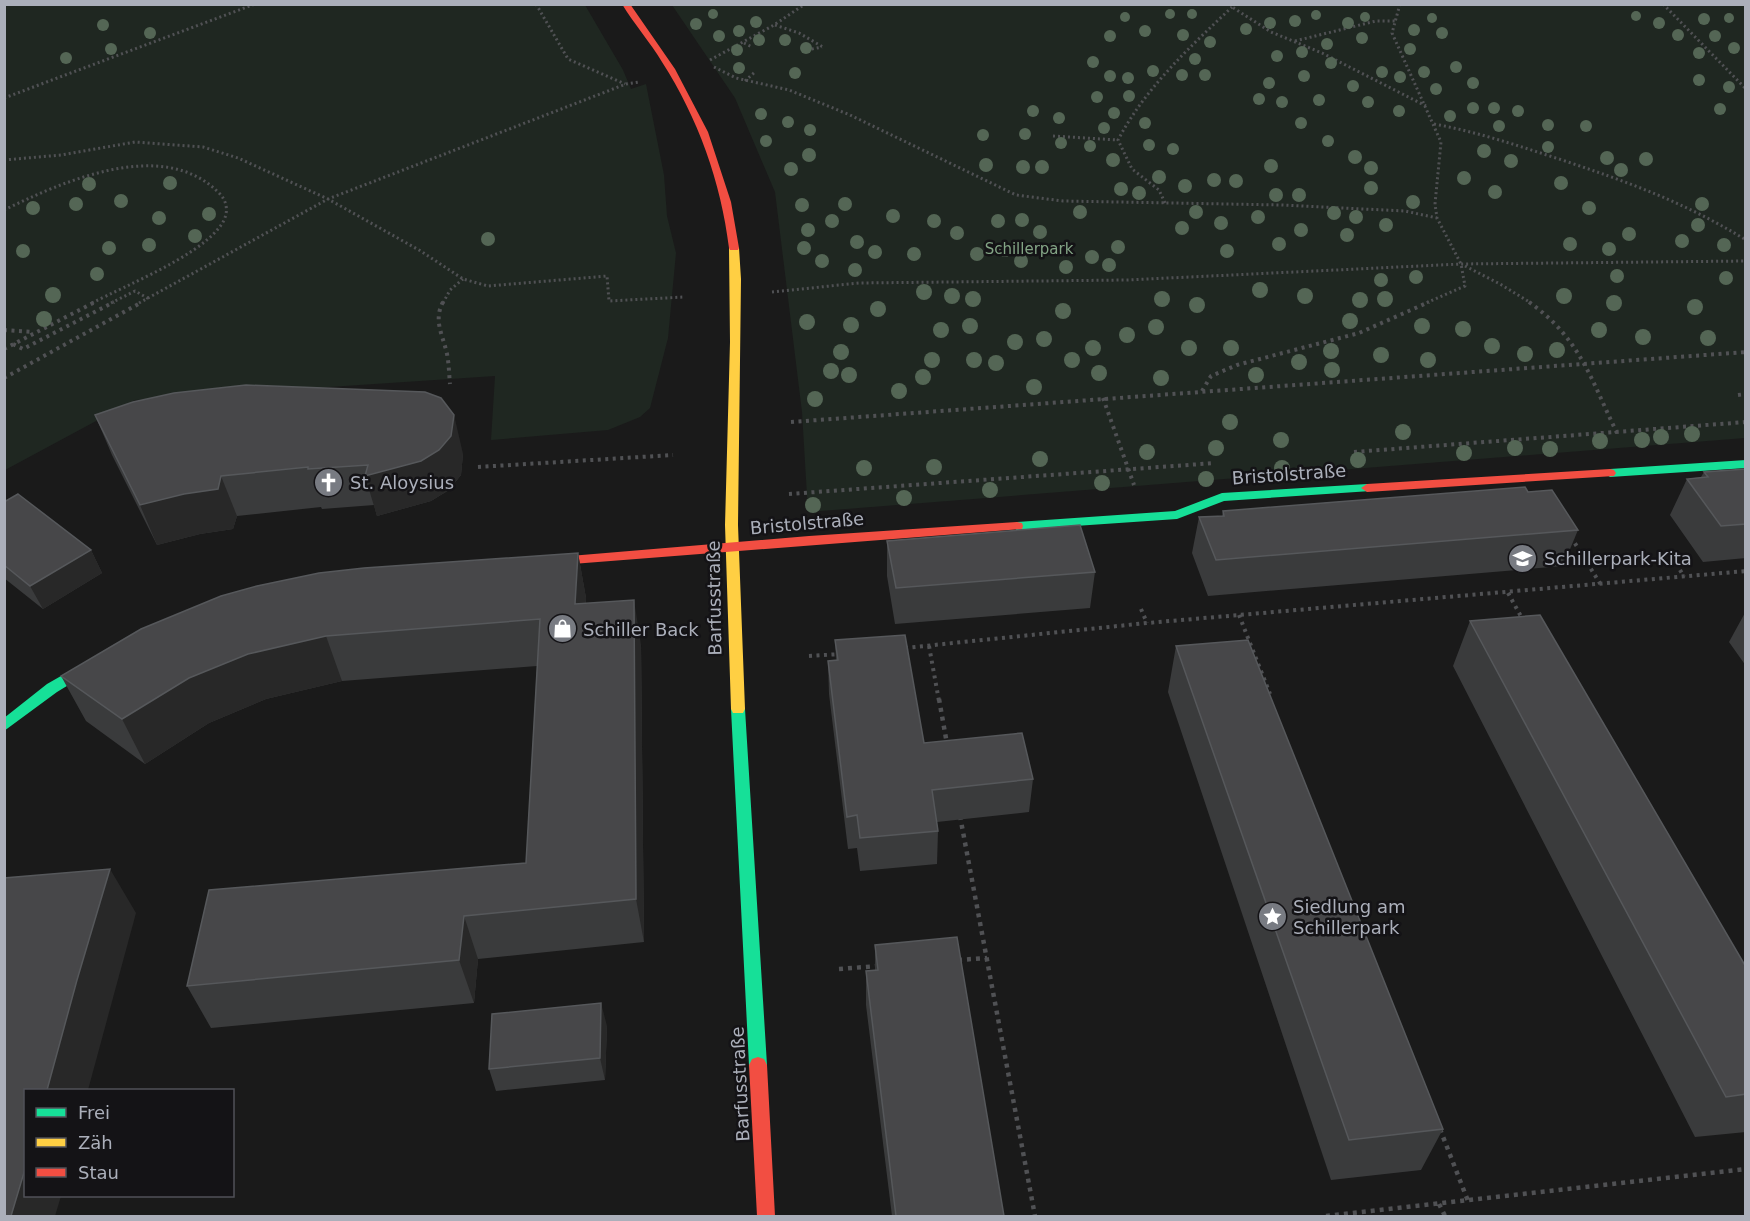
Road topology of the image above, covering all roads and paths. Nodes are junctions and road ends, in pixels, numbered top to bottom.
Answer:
1 (255, 4) edge
2 (536, 4) edge
3 (626, 4) edge
4 (805, 4) edge
5 (1400, 4) edge
6 (1663, 4) edge
7 (1233, 6) edge
8 (1395, 21) junction
9 (774, 25) junction
10 (744, 42) junction
11 (1294, 42) junction
12 (752, 46) dead end
13 (802, 51) dead end
14 (710, 60) dead end
15 (714, 67) dead end
16 (756, 71) dead end
17 (746, 81) junction
18 (640, 82) dead end
19 (626, 84) junction
20 (1746, 89) edge
21 (4, 98) edge
22 (1426, 106) junction
23 (1434, 123) junction
24 (1053, 136) dead end
25 (1118, 140) junction
26 (4, 160) edge
27 (328, 199) junction
28 (1165, 203) junction
29 (4, 210) edge
30 (1437, 218) junction
31 (1746, 240) edge
32 (1746, 261) edge
33 (1461, 264) junction
34 (463, 279) junction
35 (737, 295) junction
36 (684, 297) dead end
37 (150, 299) junction
38 (4, 330) edge
39 (35, 333) junction
40 (13, 344) junction
41 (4, 349) edge
42 (1746, 352) edge
43 (1585, 363) junction
44 (4, 378) edge
45 (450, 384) dead end
46 (1202, 391) junction
47 (1746, 394) edge
48 (1738, 395) dead end
49 (1103, 398) junction
50 (791, 422) dead end
51 (673, 455) dead end
52 (1746, 464) edge
53 (478, 466) dead end
54 (1643, 471) junction
55 (1134, 486) dead end
56 (1566, 528) edge
57 (730, 547) junction
58 (524, 564) edge
59 (1680, 570) dead end
60 (1746, 571) edge
61 (1684, 577) junction
62 (1601, 585) junction
63 (1508, 593) junction
64 (1141, 609) dead end
65 (1239, 615) junction
66 (1146, 623) junction
67 (1526, 624) edge
68 (929, 646) junction
69 (896, 649) edge
70 (113, 651) edge
71 (852, 652) edge
72 (808, 656) dead end
73 (1274, 703) edge
74 (4, 726) edge
75 (948, 750) edge
76 (959, 808) edge
77 (987, 958) junction
78 (953, 960) edge
79 (884, 966) edge
80 (839, 969) dead end
81 (1438, 1123) edge
82 (1746, 1169) edge
83 (1468, 1201) junction
84 (1439, 1203) junction
85 (766, 1216) edge
86 (1035, 1216) edge
87 (1326, 1216) edge
88 (1445, 1216) edge

1 - 21 path
2 - 19 path
3 - 35 main road, Barfusstraße
4 - 9 path
5 - 8 path
6 - 20 path
7 - 11 path
7 - 25 path
8 - 11 path
8 - 22 path
9 - 10 path
9 - 13 path
10 - 12 path
10 - 14 path
11 - 22 path
15 - 17 path
16 - 17 path
17 - 28 path
18 - 19 path
19 - 27 path
22 - 23 path
23 - 30 path
23 - 31 path
24 - 25 path
25 - 28 path
26 - 27 path
27 - 34 path
27 - 37 path
28 - 30 path
29 - 39 path
30 - 33 path
32 - 33 path
33 - 35 path
33 - 43 path
33 - 46 path
34 - 36 path
34 - 45 path
35 - 57 main road, Barfusstraße
37 - 40 path
37 - 44 path
38 - 39 path
39 - 40 path
40 - 41 path
42 - 43 path
43 - 46 path
43 - 54 path
46 - 49 path
47 - 48 path
49 - 50 path
49 - 55 path
51 - 53 path
52 - 54 main road, Bristolstraße
54 - 57 main road, Bristolstraße
56 - 62 path
57 - 58 main road, Bristolstraße
57 - 85 main road, Barfusstraße
59 - 61 path
60 - 61 path
61 - 62 path
62 - 63 path
63 - 65 path
63 - 67 path
64 - 66 path
65 - 66 path
65 - 73 path
66 - 68 path
68 - 69 path
68 - 75 path
70 - 74 main road
71 - 72 path
76 - 77 path
77 - 78 path
77 - 86 path
79 - 80 path
81 - 83 path
82 - 83 path
83 - 84 path
84 - 87 path
84 - 88 path

